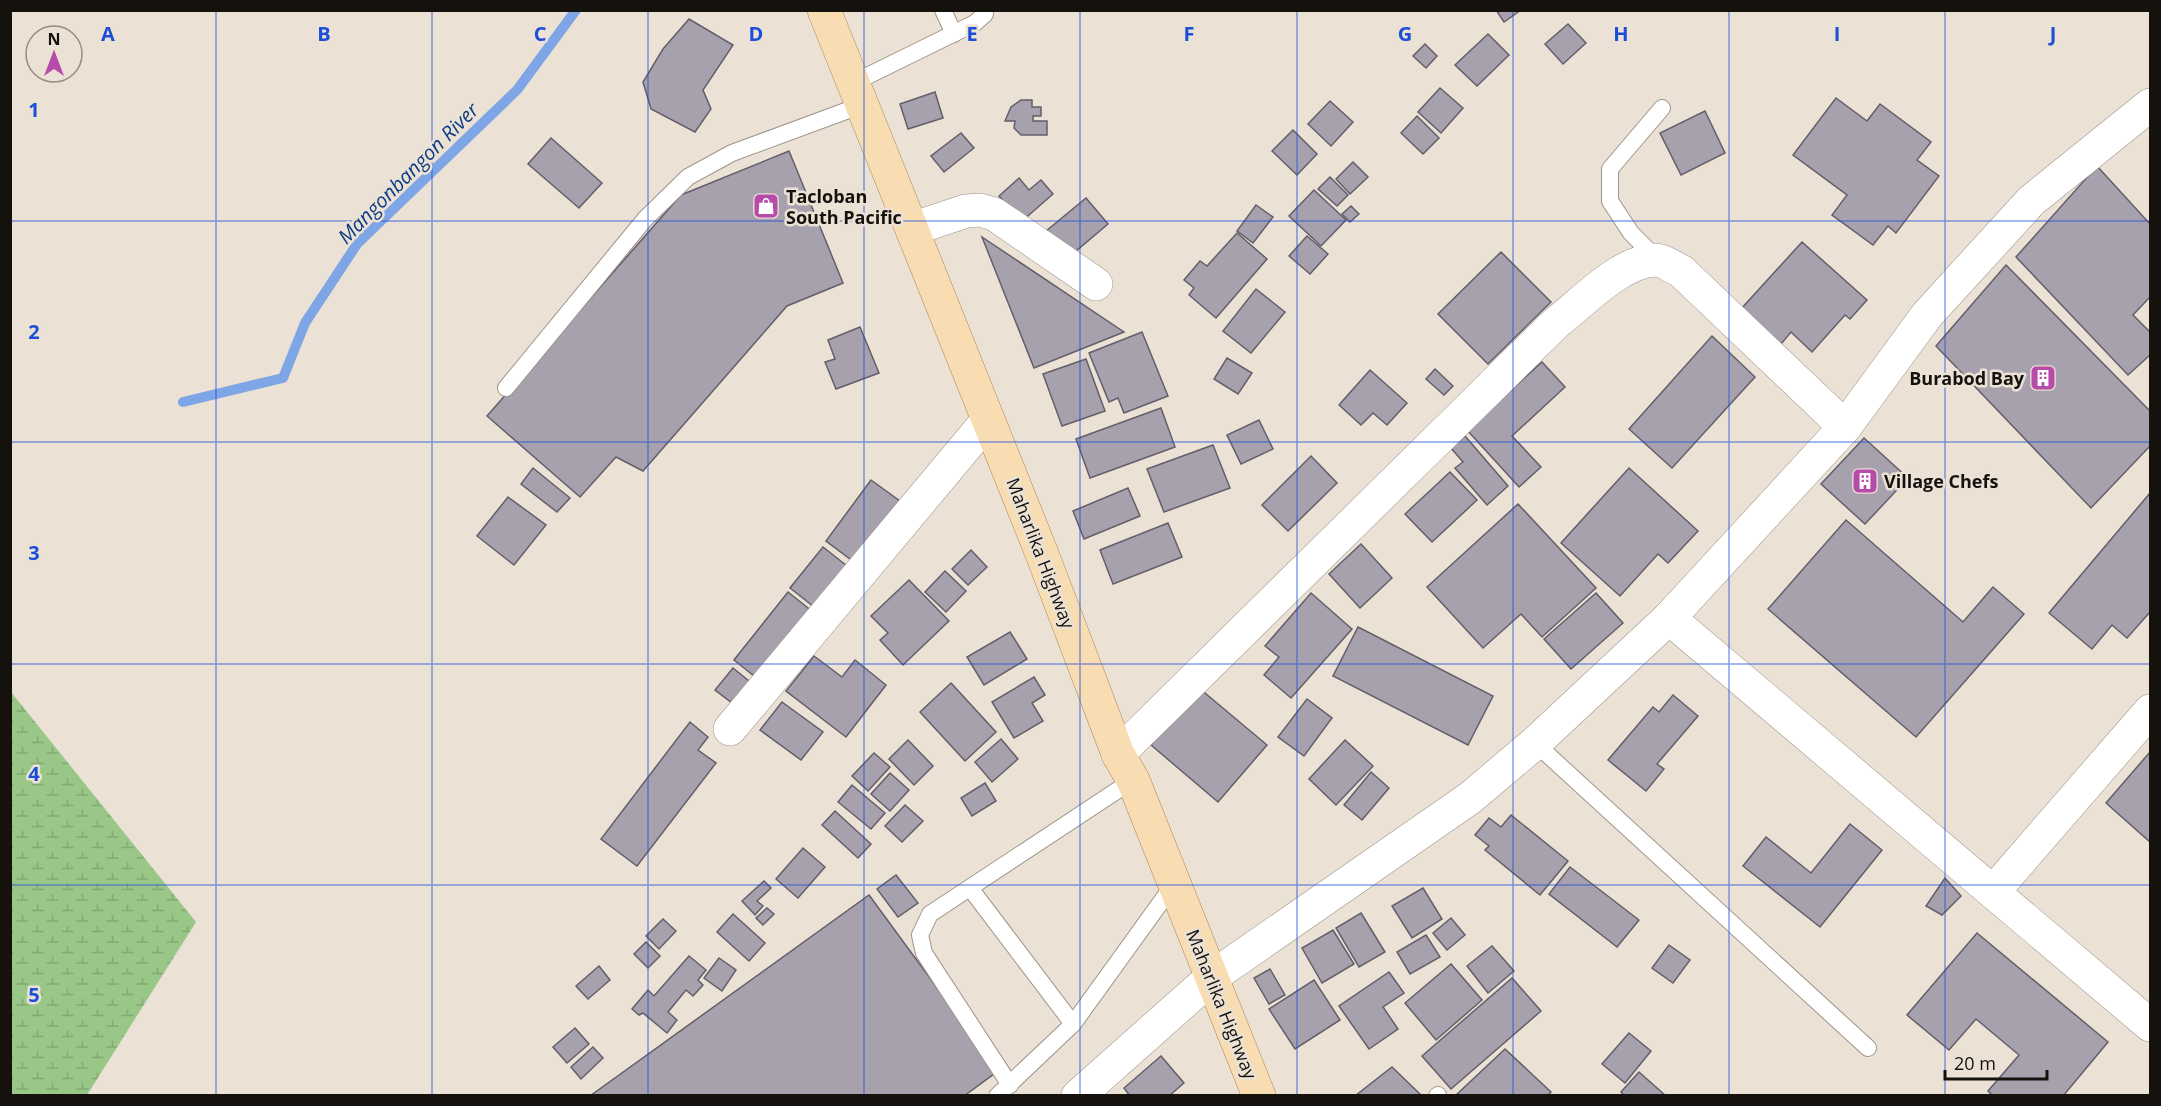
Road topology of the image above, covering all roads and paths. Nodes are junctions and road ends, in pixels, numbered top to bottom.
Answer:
1 (824, 10) edge
2 (943, 10) edge
3 (985, 10) edge
4 (954, 34) junction
5 (857, 94) junction
6 (2151, 105) edge
7 (1662, 108) dead end
8 (912, 229) junction
9 (1658, 260) junction
10 (1096, 284) dead end
11 (506, 388) dead end
12 (988, 420) junction
13 (1845, 427) junction
14 (1669, 618) junction
15 (2151, 711) edge
16 (730, 729) dead end
17 (1535, 743) junction
18 (1126, 767) junction
19 (1174, 884) junction
20 (970, 888) junction
21 (1993, 892) junction
22 (1212, 977) junction
23 (1072, 1024) junction
24 (2151, 1025) edge
25 (1868, 1048) dead end
26 (1004, 1090) edge
27 (1078, 1095) edge
28 (1259, 1095) edge

1 - 5 main road, Maharlika Highway
2 - 4 lane
3 - 4 lane
4 - 5 lane
5 - 8 main road, Maharlika Highway
5 - 11 lane
6 - 13 street
7 - 9 lane
8 - 10 street
8 - 12 main road, Maharlika Highway
9 - 13 street
9 - 18 street
12 - 16 street
12 - 18 main road, Maharlika Highway
13 - 14 street
14 - 17 street
14 - 21 street
15 - 21 street
17 - 22 street
17 - 25 lane
18 - 19 main road, Maharlika Highway
18 - 20 lane
19 - 22 main road, Maharlika Highway
19 - 23 lane
20 - 23 lane
20 - 26 lane
21 - 24 street
22 - 27 street
22 - 28 main road, Maharlika Highway
23 - 26 lane

